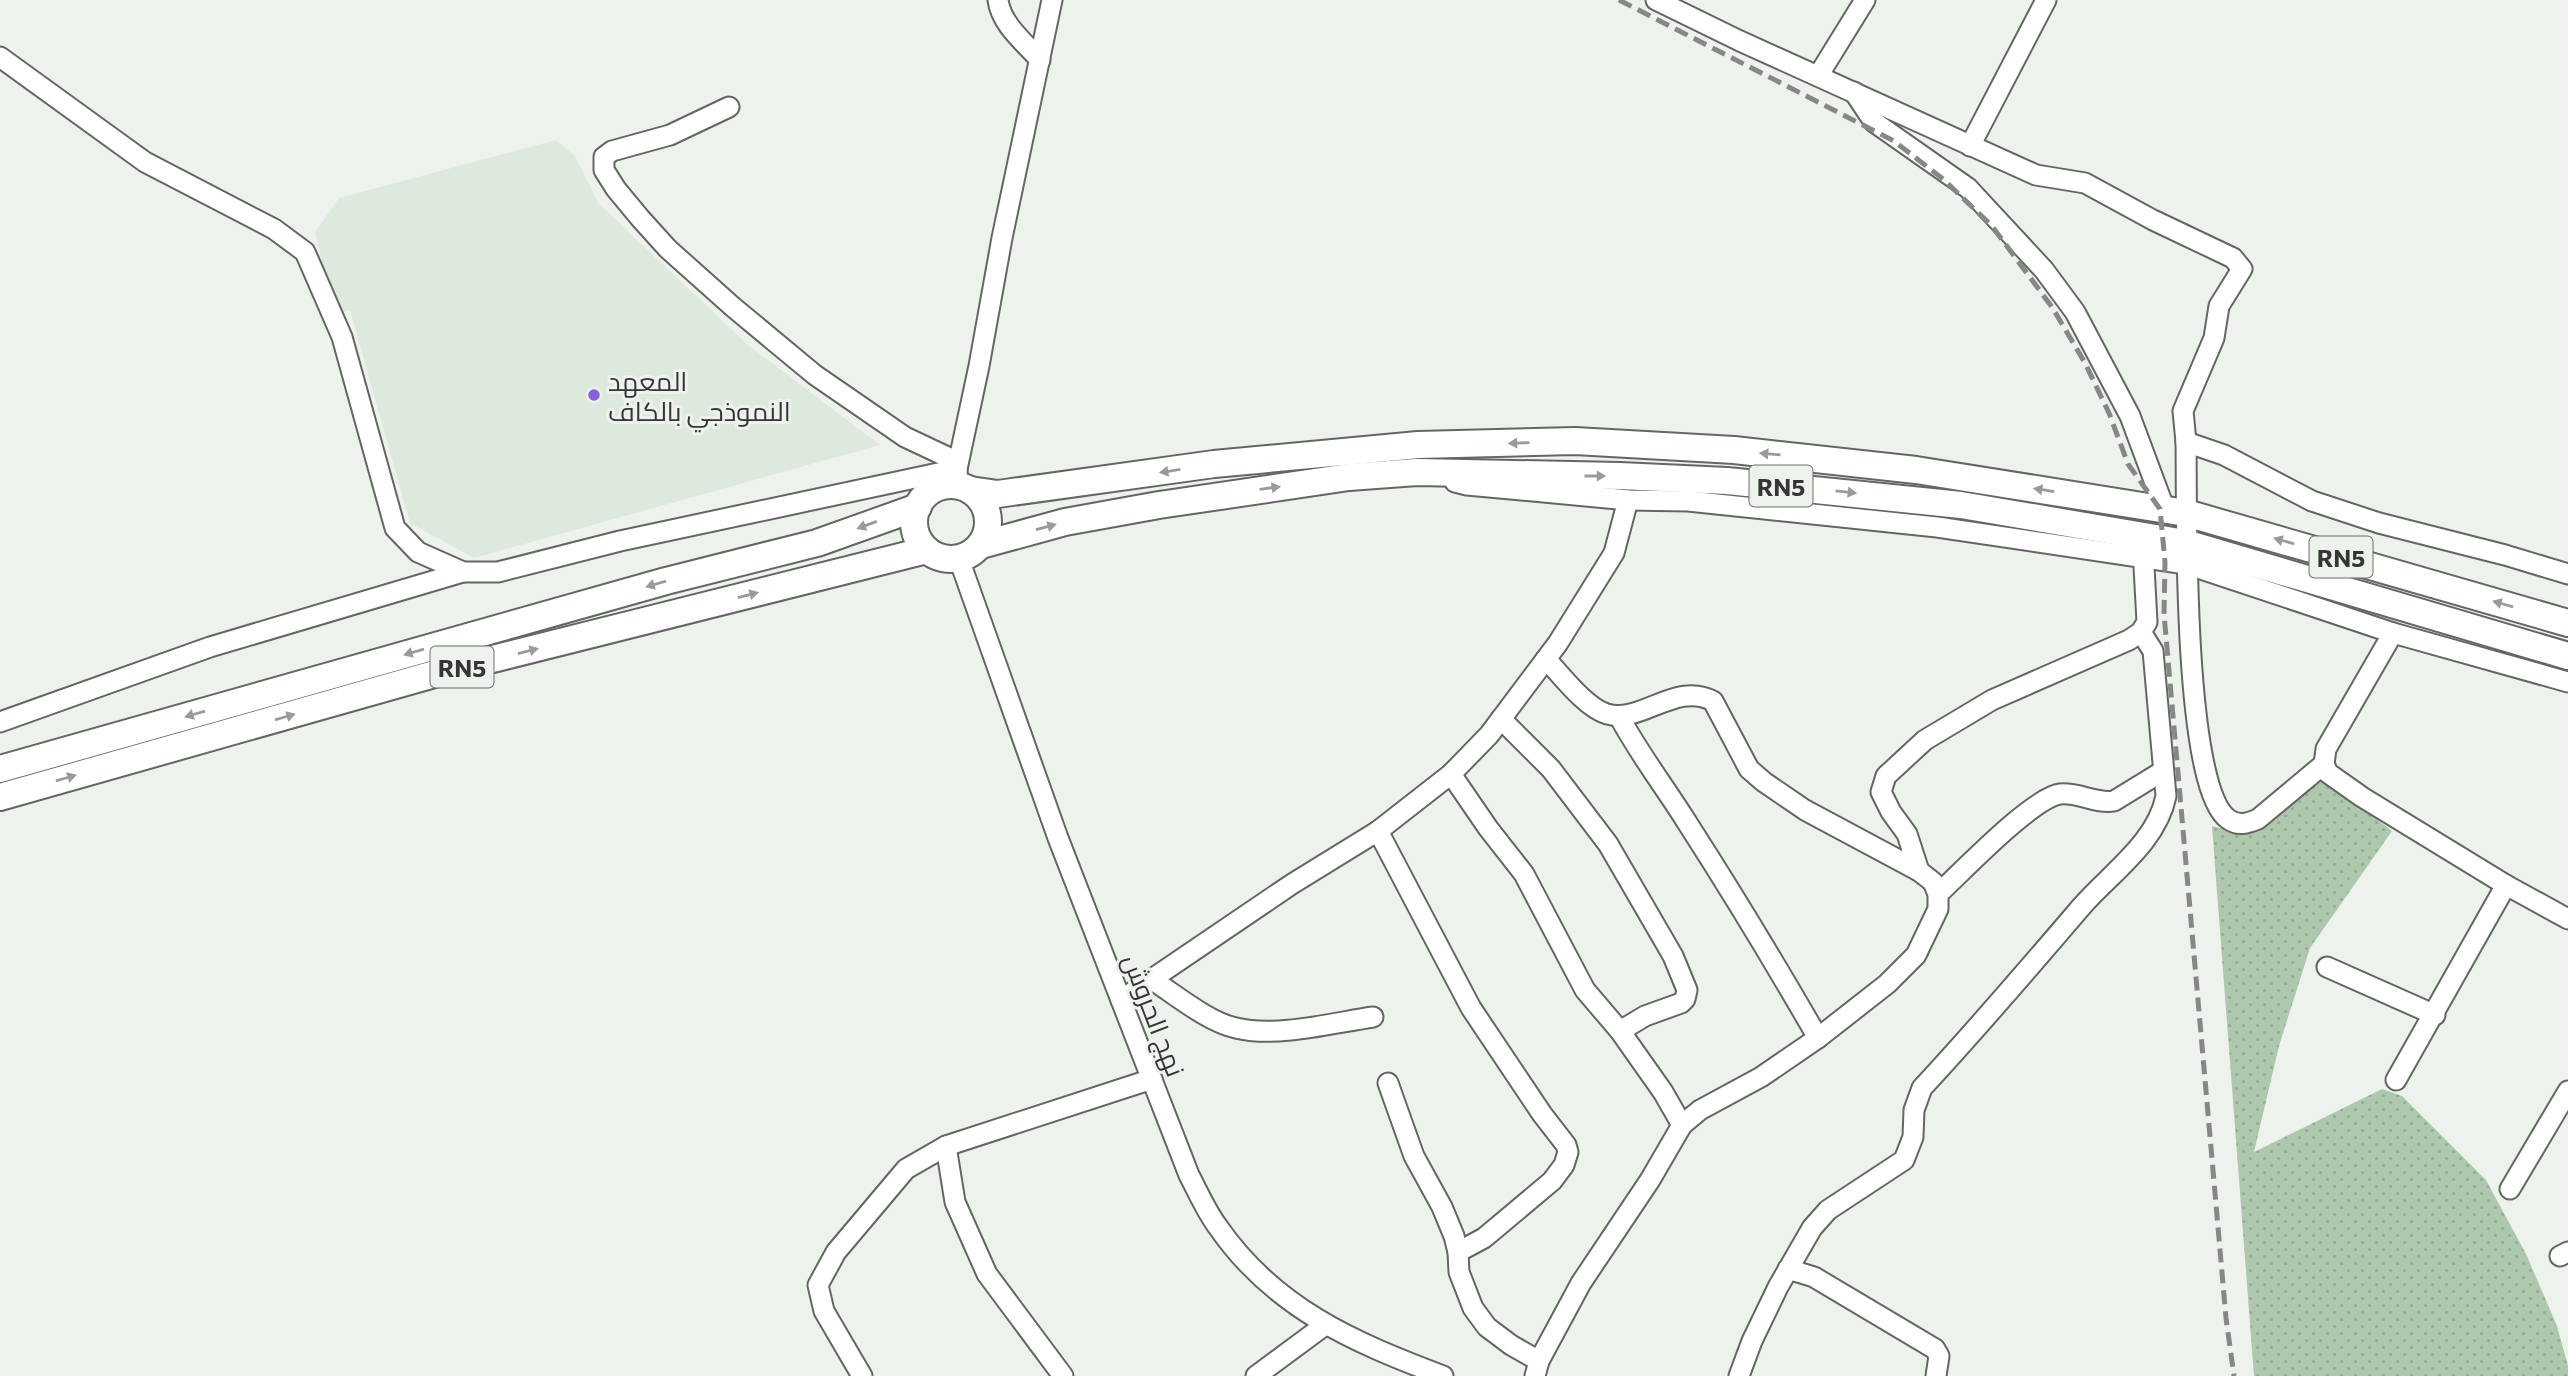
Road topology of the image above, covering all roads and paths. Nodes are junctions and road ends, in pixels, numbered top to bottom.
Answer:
1 (998, 0) edge
2 (1052, 0) edge
3 (1656, 0) edge
4 (1865, 0) edge
5 (2046, 0) edge
6 (0, 57) edge
7 (1040, 60) junction
8 (1818, 76) junction
9 (1854, 92) junction
10 (729, 107) dead end
11 (1970, 146) junction
12 (2186, 442) junction
13 (1418, 472) junction
14 (961, 477) junction
15 (1628, 500) junction
16 (918, 507) junction
17 (2165, 509) junction
18 (2143, 547) junction
19 (926, 550) junction
20 (970, 552) junction
21 (2186, 553) junction
22 (463, 572) junction
23 (2568, 574) edge
24 (2568, 624) edge
25 (2141, 632) junction
26 (2392, 633) junction
27 (2568, 656) edge
28 (1546, 659) junction
29 (2568, 681) edge
30 (1619, 716) junction
31 (1501, 719) junction
32 (0, 722) edge
33 (2324, 764) junction
34 (0, 769) edge
35 (2163, 771) junction
36 (1451, 774) junction
37 (0, 797) edge
38 (1378, 831) junction
39 (1919, 871) junction
40 (2506, 886) junction
41 (1938, 894) junction
42 (2568, 919) edge
43 (2327, 967) dead end
44 (1151, 979) junction
45 (1121, 1000) junction
46 (2435, 1015) junction
47 (1373, 1017) dead end
48 (1620, 1031) junction
49 (1818, 1038) junction
50 (1152, 1079) junction
51 (2396, 1080) dead end
52 (1388, 1083) dead end
53 (2567, 1094) edge
54 (1682, 1125) junction
55 (946, 1146) junction
56 (2510, 1189) dead end
57 (1458, 1252) junction
58 (1788, 1269) junction
59 (1325, 1325) junction
60 (1537, 1369) edge
61 (862, 1376) edge
62 (1063, 1376) edge
63 (1256, 1376) edge
64 (1443, 1376) edge
65 (1740, 1376) edge
66 (1936, 1376) edge

1 - 7 street
2 - 7 street
3 - 8 street
4 - 8 street
5 - 11 street
6 - 22 street
7 - 14 street
8 - 9 street
9 - 11 street
9 - 17 street
10 - 14 street
11 - 12 street
12 - 17 street
12 - 23 street
13 - 15 street
13 -> 18 main road, RN5
20 -> 13 main road, RN5
14 - 16 main road, RN5
17 -> 14 main road, RN5
14 - 20 main road
14 - 22 street
15 - 18 street
15 - 28 street
16 - 19 main road
16 -> 34 main road, RN5
17 - 18 street
17 - 21 street
24 -> 17 main road, RN5
18 - 21 main road, RN5
18 - 25 street
19 - 20 main road, RN5
37 -> 19 main road, RN5
20 - 45 street, نهج الحروش
21 - 26 street
21 - 27 main road, RN5
21 - 33 street
22 - 32 street
25 - 35 street
25 - 39 street
26 - 29 street
26 - 33 street
28 - 30 street
28 - 31 street
30 - 39 street
30 - 49 street
31 - 36 street
31 - 48 street
33 - 40 street
35 - 41 street
35 - 58 street
36 - 38 street
36 - 48 street
38 - 44 street
38 - 57 street
39 - 41 street
40 - 42 street
40 - 46 street
41 - 49 street
43 - 46 street
44 - 45 street
44 - 47 street
45 - 50 street, نهج الحروش
46 - 51 street
48 - 54 street
49 - 54 street
50 - 55 street
50 - 59 street, نهج الحروش
52 - 57 street
53 - 56 street
54 - 60 street
55 - 61 street
55 - 62 street
57 - 60 street
58 - 65 street
58 - 66 street
59 - 63 street
59 - 64 street, نهج الحروش

